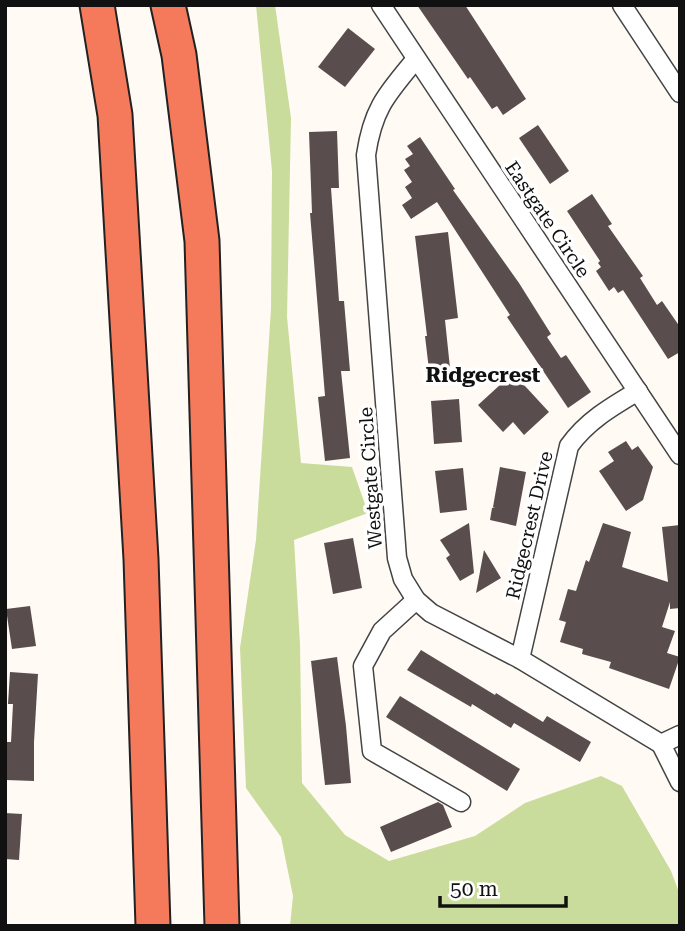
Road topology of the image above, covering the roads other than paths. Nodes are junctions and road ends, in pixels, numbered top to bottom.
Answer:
1 (97, 5) edge
2 (169, 5) edge
3 (381, 5) edge
4 (622, 5) edge
5 (416, 60) junction
6 (680, 93) edge
7 (638, 391) junction
8 (680, 455) edge
9 (416, 600) junction
10 (520, 659) junction
11 (680, 735) edge
12 (661, 744) junction
13 (680, 782) edge
14 (461, 802) dead end
15 (153, 926) edge
16 (222, 926) edge

1 - 15 highway
2 - 16 highway
3 - 5 street, Eastgate Circle
4 - 6 street
5 - 7 street, Eastgate Circle
5 - 9 street, Westgate Circle
7 - 8 street, Eastgate Circle
7 - 10 street, Ridgecrest Drive
9 - 10 street, Westgate Circle
9 - 14 street
10 - 12 street, Westgate Circle
11 - 12 street
12 - 13 street

